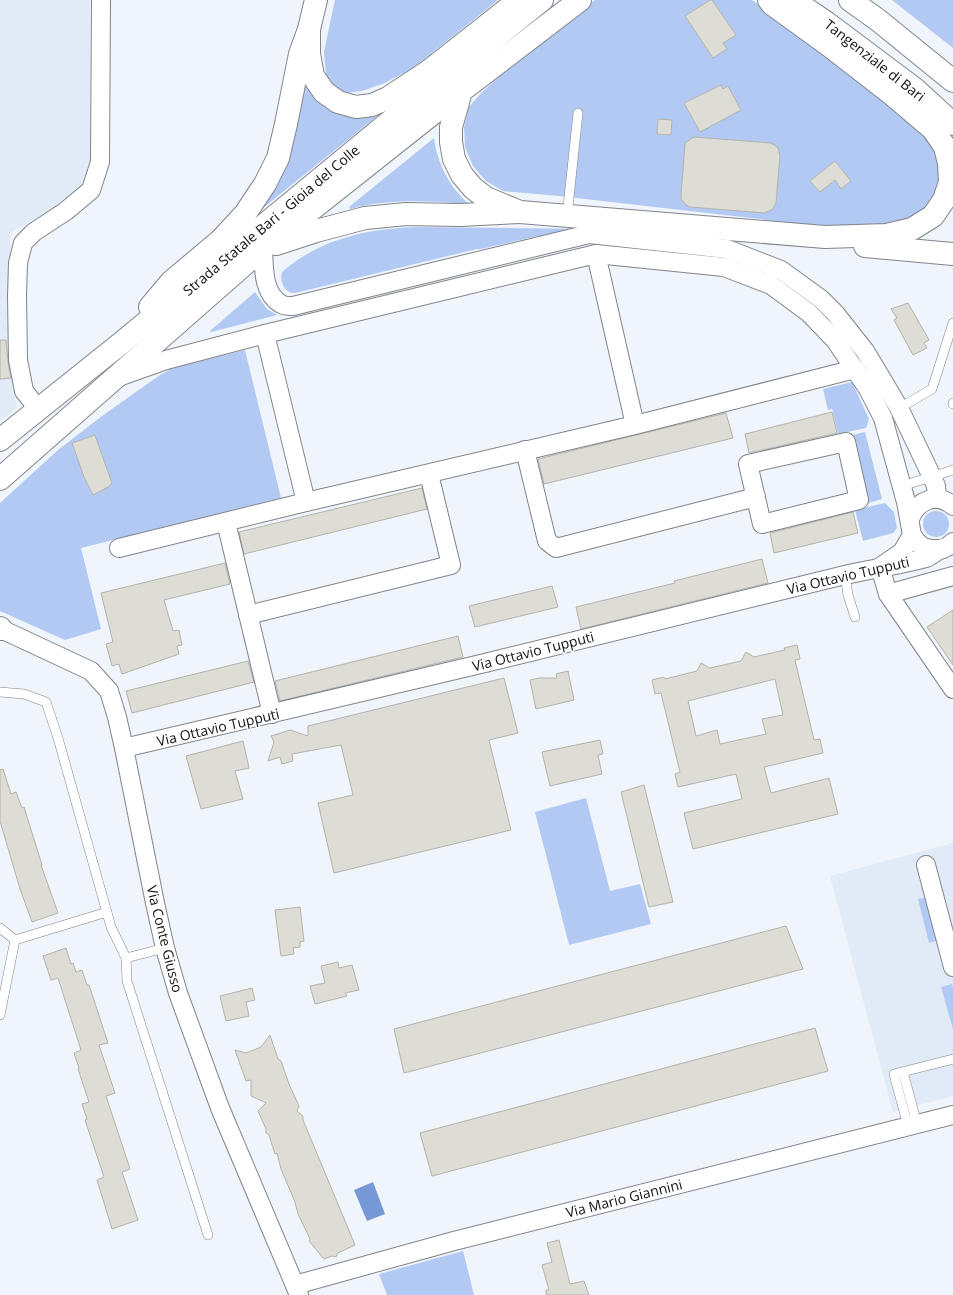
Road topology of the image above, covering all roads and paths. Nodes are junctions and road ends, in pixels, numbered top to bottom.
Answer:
1 (101, 0) edge
2 (316, 0) edge
3 (519, 0) edge
4 (542, 0) edge
5 (580, 0) edge
6 (769, 0) edge
7 (793, 0) edge
8 (850, 0) edge
9 (310, 27) junction
10 (950, 77) edge
11 (461, 91) junction
12 (578, 113) dead end
13 (953, 124) edge
14 (520, 212) junction
15 (567, 216) junction
16 (825, 238) junction
17 (263, 248) junction
18 (596, 254) junction
19 (953, 254) edge
20 (953, 323) edge
21 (265, 334) junction
22 (842, 334) junction
23 (120, 344) junction
24 (854, 369) junction
25 (113, 378) junction
26 (899, 408) junction
27 (39, 410) junction
28 (883, 418) junction
29 (635, 425) junction
30 (0, 440) edge
31 (525, 450) junction
32 (953, 470) edge
33 (429, 474) junction
34 (932, 477) junction
35 (0, 479) edge
36 (902, 486) junction
37 (756, 497) junction
38 (937, 498) junction
39 (306, 502) junction
40 (953, 506) edge
41 (226, 522) junction
42 (911, 527) junction
43 (949, 547) edge
44 (119, 548) dead end
45 (880, 567) junction
46 (845, 575) junction
47 (953, 576) edge
48 (888, 594) junction
49 (248, 615) junction
50 (855, 617) dead end
51 (0, 628) edge
52 (953, 689) edge
53 (0, 692) edge
54 (272, 714) junction
55 (124, 748) junction
56 (926, 865) dead end
57 (107, 912) junction
58 (0, 928) edge
59 (15, 940) junction
60 (165, 948) junction
61 (126, 958) junction
62 (952, 962) edge
63 (0, 1015) edge
64 (953, 1059) edge
65 (953, 1115) edge
66 (912, 1125) junction
67 (208, 1235) dead end
68 (297, 1290) edge

1 - 27 street
2 - 9 main road
3 - 9 main road
4 - 23 main road, Strada Statale Bari - Gioia del Colle
5 - 11 main road, Strada Statale Bari - Gioia del Colle
6 - 16 main road
7 - 13 main road, Tangenziale di Bari
8 - 10 main road
9 - 23 main road
11 - 14 main road
11 - 17 main road, Strada Statale Bari - Gioia del Colle
12 - 15 lane
14 - 15 main road
14 - 17 main road
15 - 16 main road
16 - 19 main road
17 - 22 street
17 - 25 main road, Strada Statale Bari - Gioia del Colle
18 - 21 street
18 - 22 street
18 - 29 street
20 - 26 lane
21 - 25 street
21 - 39 street
22 - 24 street
22 - 26 street
23 - 27 main road, Strada Statale Bari - Gioia del Colle
24 - 28 street
24 - 29 street
25 - 35 main road, Strada Statale Bari - Gioia del Colle
26 - 28 lane
26 - 34 street
27 - 30 main road, Strada Statale Bari - Gioia del Colle
28 - 36 street
29 - 31 street
31 - 33 street
31 - 37 street
32 - 34 lane
33 - 39 street
33 - 49 street
34 - 36 lane
34 - 38 street
36 - 42 street
37 - 37 street
38 - 40 street
38 - 42 street
39 - 41 street
41 - 44 street
41 - 49 street
42 - 43 street
42 - 45 street
43 - 45 street, Via Ottavio Tupputi
45 - 46 street, Via Ottavio Tupputi
45 - 48 street
46 - 50 lane
46 - 54 street, Via Ottavio Tupputi
47 - 48 street
48 - 52 street
49 - 54 street
51 - 55 street, Via Conte Giusso
53 - 57 lane
54 - 55 street, Via Ottavio Tupputi
55 - 60 street, Via Conte Giusso
56 - 62 street
57 - 59 lane
57 - 61 lane
58 - 59 lane
59 - 63 lane
60 - 61 lane
60 - 68 street, Via Conte Giusso
61 - 67 lane
64 - 66 lane
65 - 66 street, Via Mario Giannini
66 - 68 street, Via Mario Giannini

